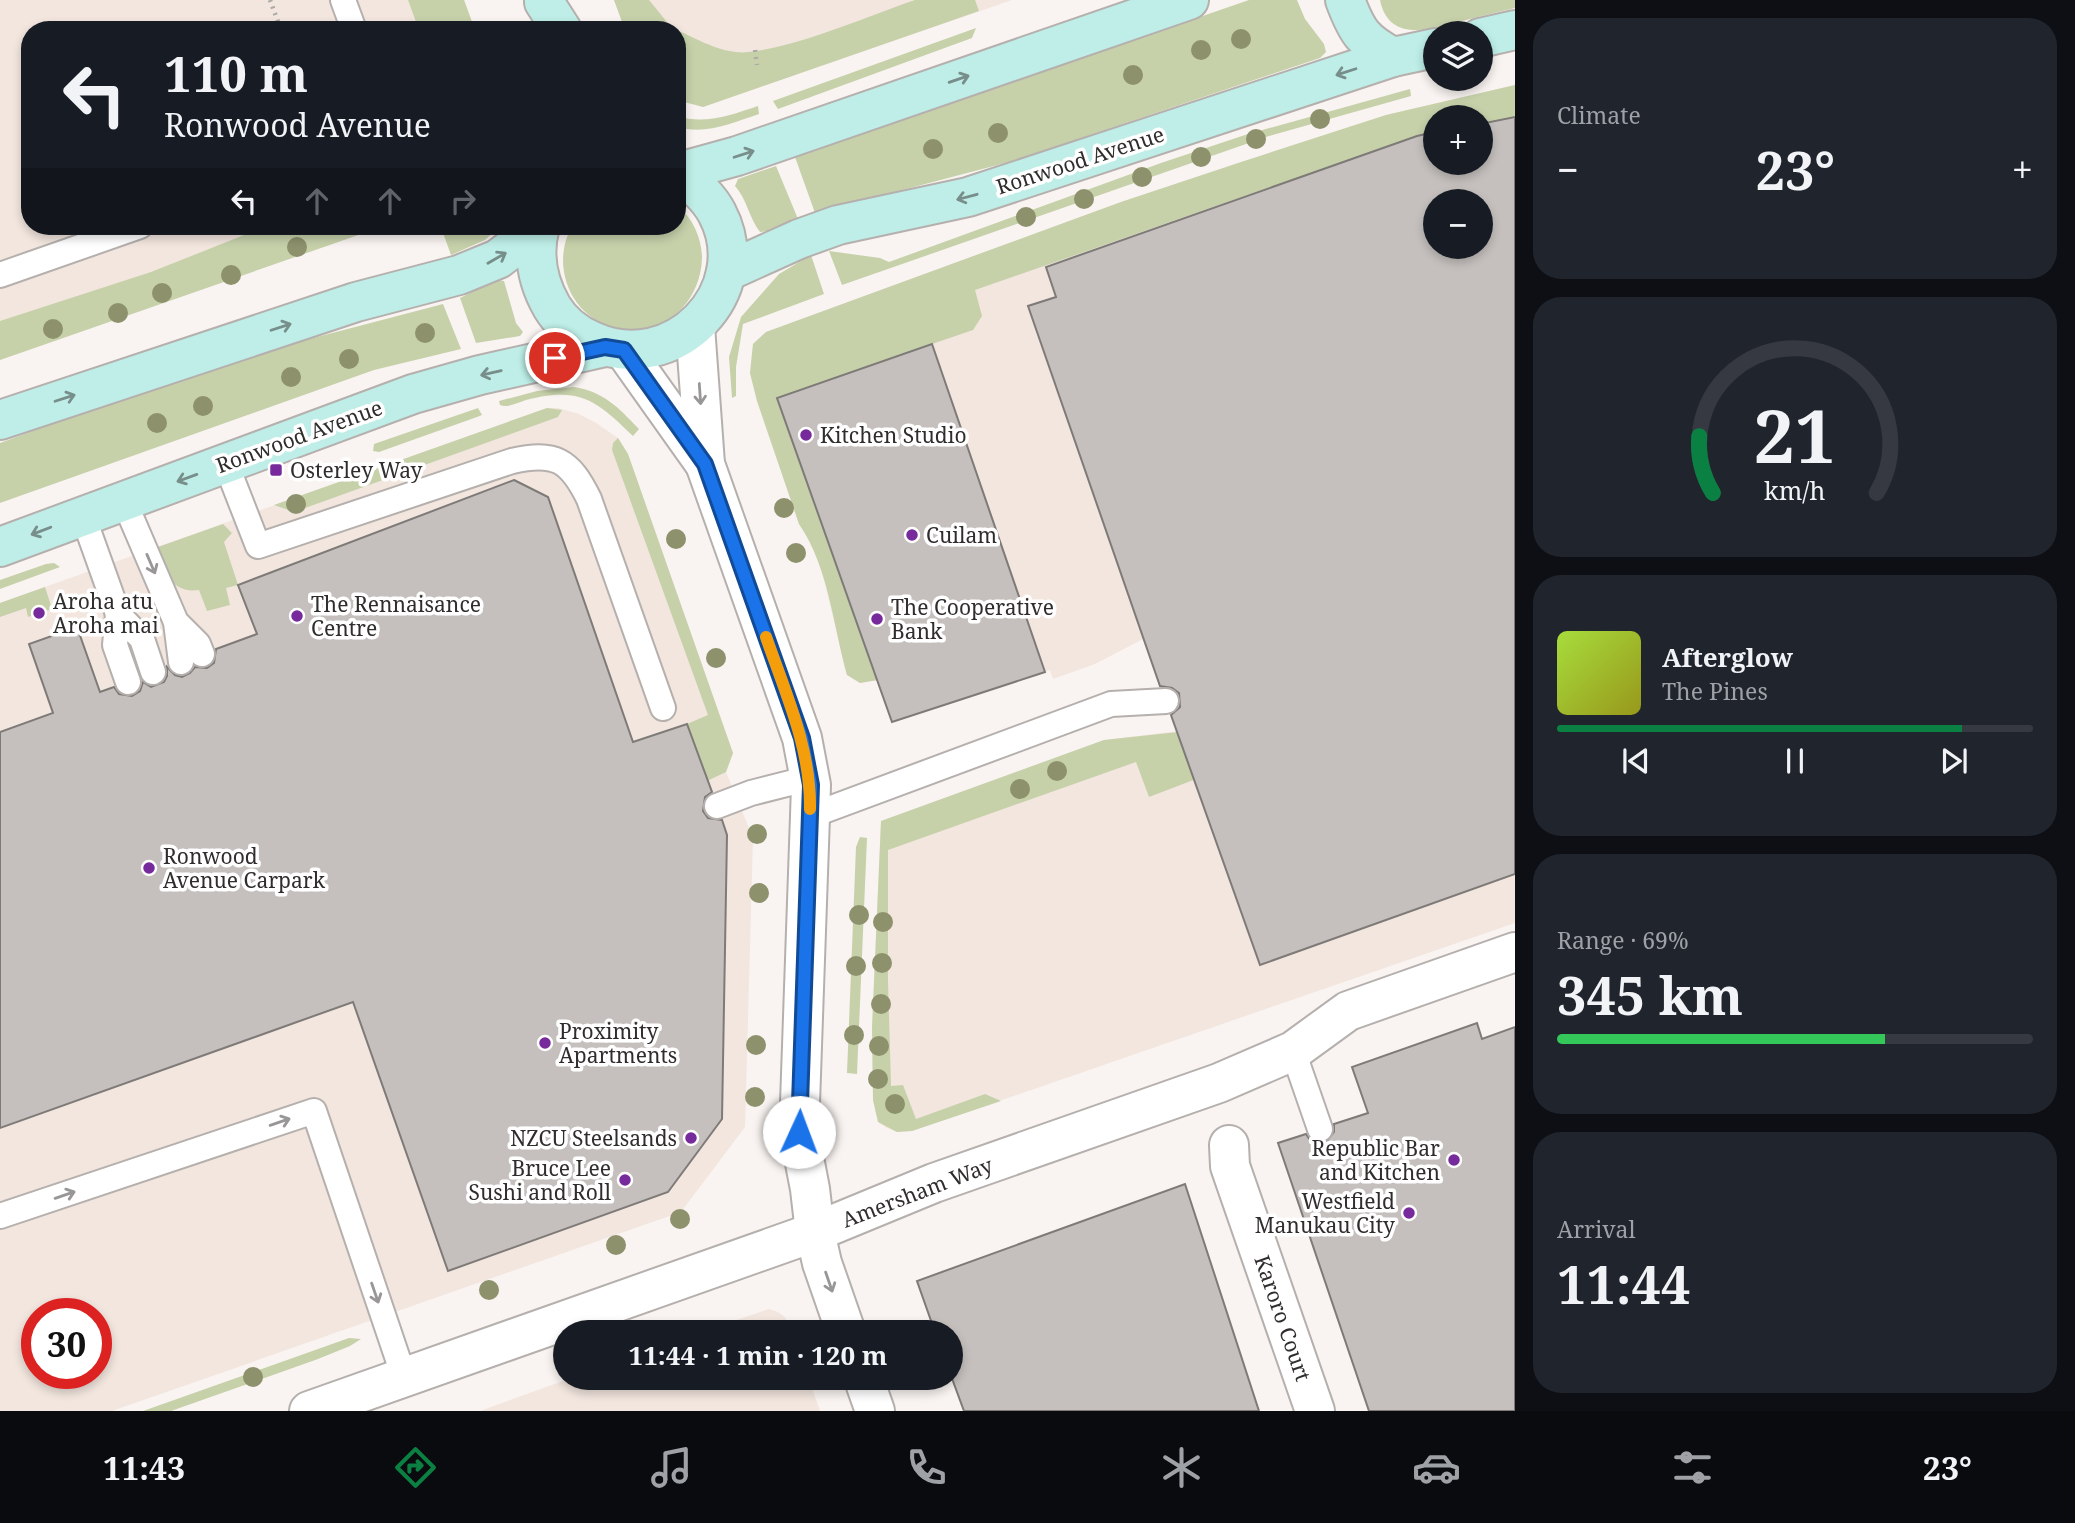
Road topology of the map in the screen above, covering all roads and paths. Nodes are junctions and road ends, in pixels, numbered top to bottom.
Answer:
1 (270, 0) edge
2 (343, 0) edge
3 (1189, 0) edge
4 (1345, 0) edge
5 (278, 21) edge
6 (351, 21) edge
7 (1515, 30) edge
8 (1493, 35) edge
9 (755, 50) dead end
10 (1423, 51) edge
11 (1393, 57) junction
12 (757, 65) dead end
13 (686, 170) edge
14 (686, 178) edge
15 (114, 235) edge
16 (530, 235) edge
17 (539, 235) edge
18 (726, 272) junction
19 (0, 275) edge
20 (695, 326) junction
21 (614, 349) junction
22 (0, 420) edge
23 (226, 464) junction
24 (705, 464) junction
25 (124, 501) junction
26 (83, 516) junction
27 (0, 547) edge
28 (118, 614) junction
29 (192, 658) dead end
30 (153, 672) dead end
31 (128, 682) dead end
32 (1166, 701) dead end
33 (663, 708) dead end
34 (810, 778) junction
35 (717, 806) dead end
36 (810, 816) junction
37 (1515, 952) edge
38 (1293, 1051) junction
39 (1320, 1129) dead end
40 (1229, 1145) dead end
41 (0, 1216) edge
42 (815, 1232) junction
43 (842, 1320) edge
44 (404, 1377) junction
45 (868, 1390) edge
46 (309, 1411) edge
47 (876, 1411) edge
48 (1315, 1411) edge

1 - 5 path
2 - 6 lane
13 -> 3 main road
4 - 11 main road
7 - 8 main road
9 - 12 path
10 - 11 main road, Ronwood Avenue
11 -> 18 main road, Ronwood Avenue
14 - 18 main road
15 - 19 lane
22 -> 16 main road
17 - 21 main road
18 - 20 main road
20 - 21 main road, Ronwood Avenue
20 -> 24 street
21 -> 23 main road, Ronwood Avenue
21 - 24 street
23 -> 25 main road, Ronwood Avenue
23 - 33 lane
24 - 34 street
25 - 26 main road, Ronwood Avenue
25 -> 29 lane
26 -> 27 main road, Ronwood Avenue
26 - 28 lane
28 - 30 lane
28 - 31 lane
32 - 36 lane
34 - 35 lane
34 - 36 street
36 - 42 street
37 - 38 street, Amersham Way
38 - 39 lane
38 - 42 street, Amersham Way
40 - 48 street, Karoro Court
41 -> 44 lane
42 -> 43 street
42 - 44 street, Amersham Way
44 - 46 street, Amersham Way
45 - 47 street

